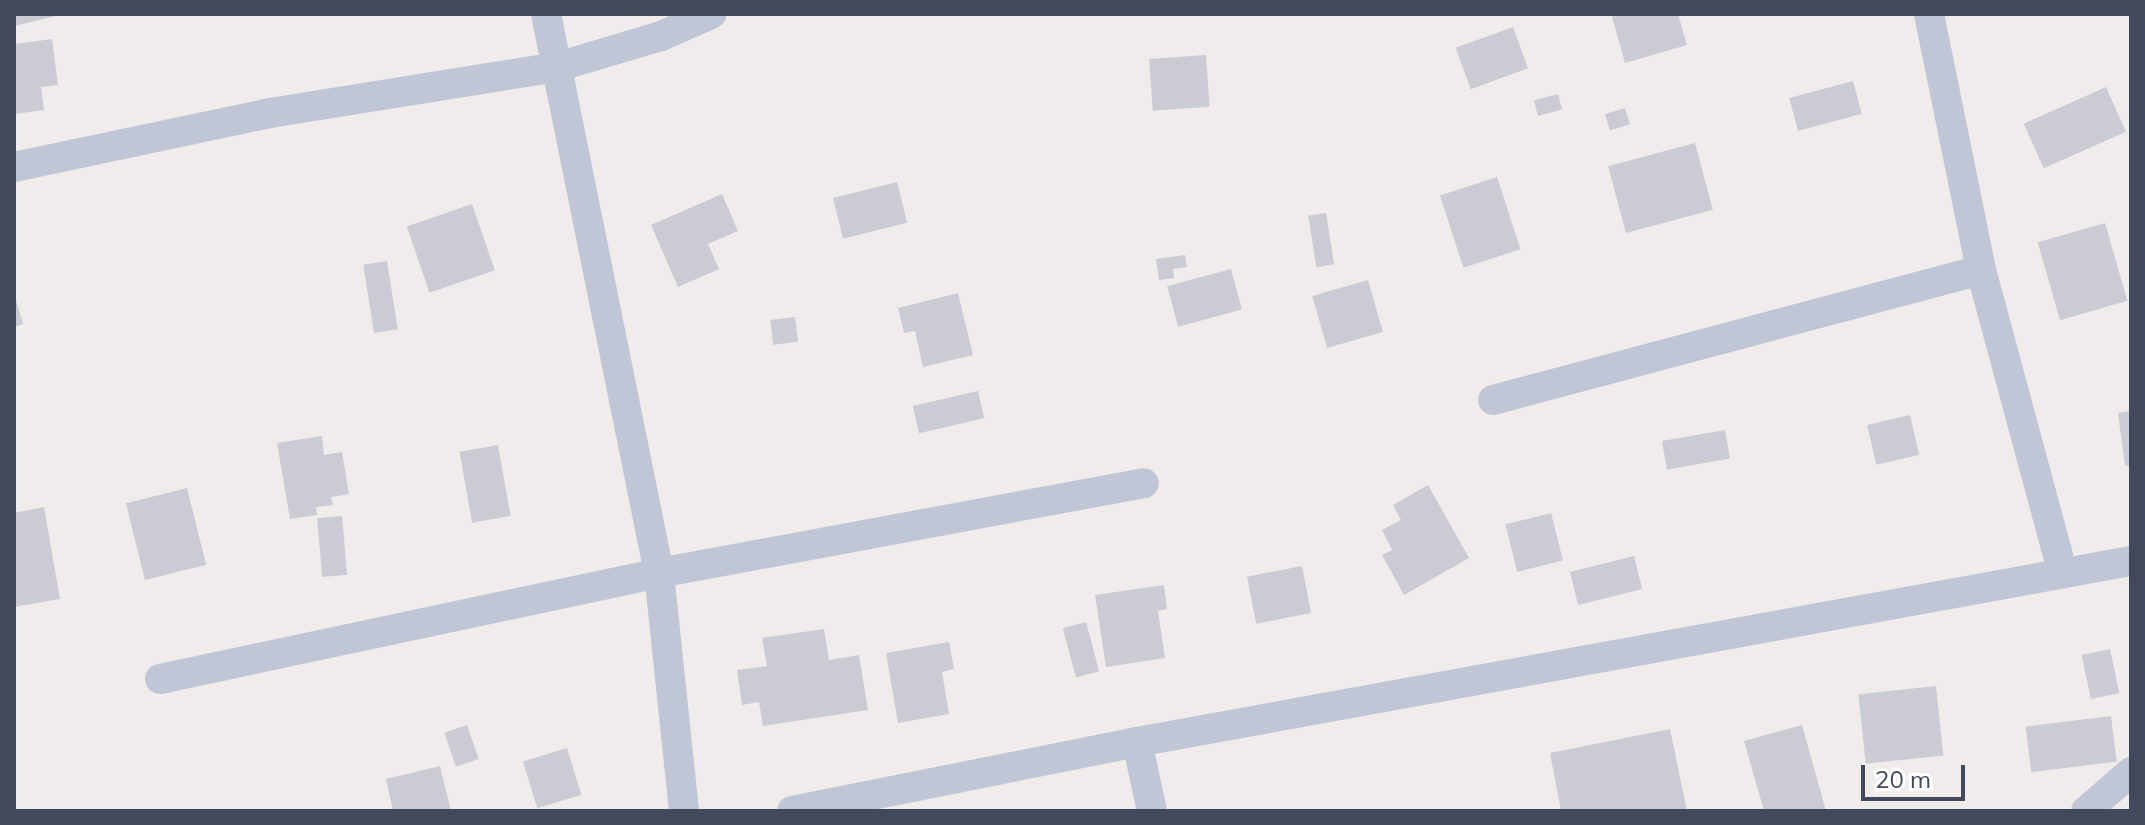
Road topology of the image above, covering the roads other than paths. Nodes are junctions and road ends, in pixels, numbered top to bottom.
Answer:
1 (546, 14) edge
2 (711, 14) edge
3 (1929, 14) edge
4 (557, 67) junction
5 (14, 167) edge
6 (1981, 270) junction
7 (1493, 400) dead end
8 (1144, 483) dead end
9 (2131, 561) edge
10 (659, 573) junction
11 (2063, 573) junction
12 (160, 679) dead end
13 (1137, 742) junction
14 (2131, 772) edge
15 (684, 811) edge
16 (792, 811) edge
17 (1152, 811) edge
18 (2086, 811) edge

1 - 4 street
2 - 4 street
3 - 6 street
4 - 5 street
4 - 10 street
6 - 7 street
6 - 11 street
8 - 10 street
9 - 11 street
10 - 12 street
10 - 15 street
11 - 13 street
13 - 16 street
13 - 17 street
14 - 18 street

